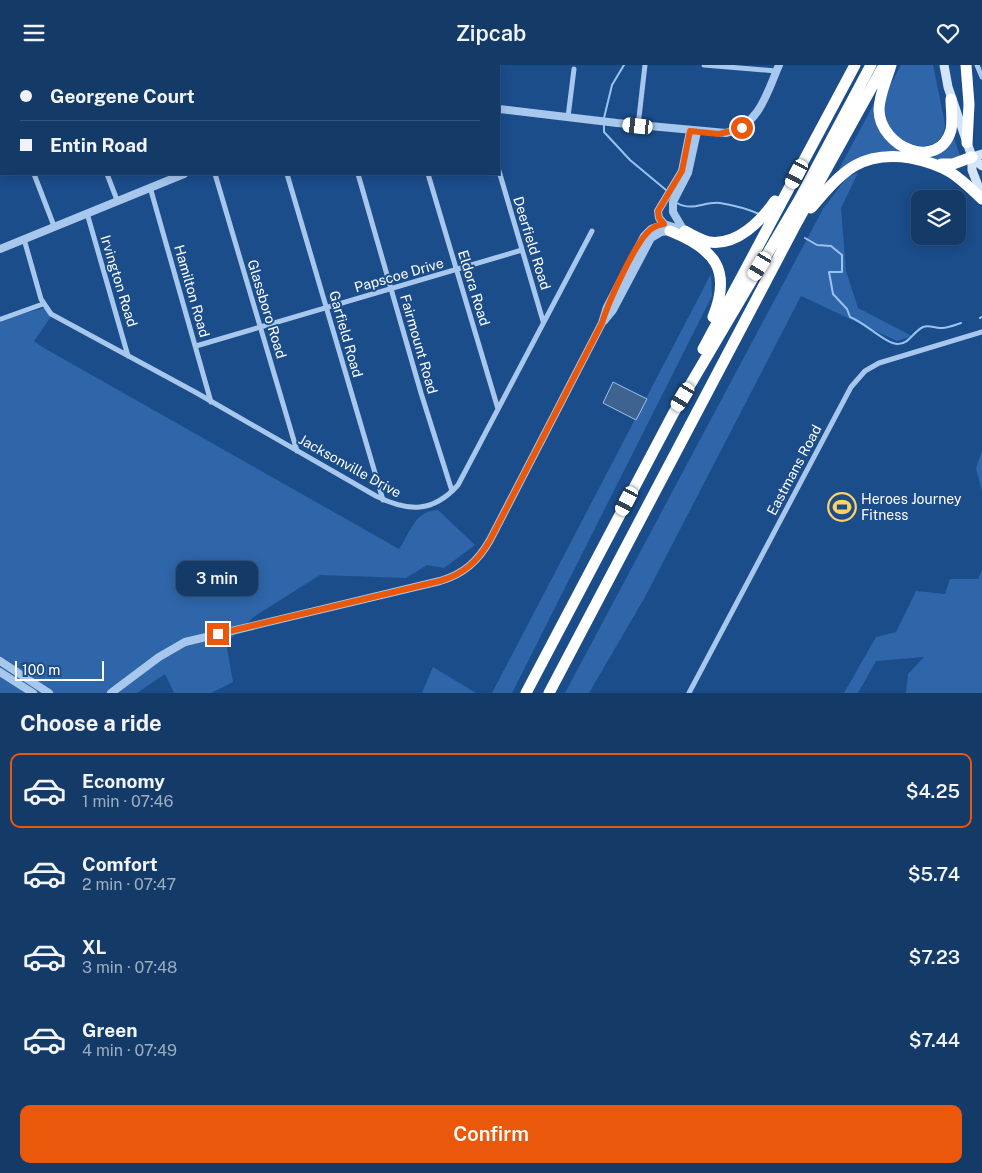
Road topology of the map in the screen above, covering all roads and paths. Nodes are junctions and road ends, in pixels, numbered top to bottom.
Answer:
1 (645, 65) edge
2 (704, 65) edge
3 (855, 65) edge
4 (871, 65) edge
5 (884, 65) edge
6 (891, 65) edge
7 (944, 65) edge
8 (966, 65) edge
9 (977, 65) edge
10 (778, 68) edge
11 (574, 69) dead end
12 (982, 77) edge
13 (952, 99) junction
14 (500, 109) edge
15 (568, 117) junction
16 (638, 126) junction
17 (693, 131) junction
18 (968, 143) junction
19 (977, 155) edge
20 (806, 156) junction
21 (940, 165) junction
22 (982, 167) edge
23 (500, 174) edge
24 (34, 175) edge
25 (107, 175) edge
26 (181, 175) edge
27 (215, 175) edge
28 (287, 175) edge
29 (358, 175) edge
30 (428, 175) edge
31 (150, 187) junction
32 (982, 198) edge
33 (117, 200) junction
34 (87, 213) junction
35 (54, 226) junction
36 (795, 226) junction
37 (667, 228) junction
38 (592, 231) dead end
39 (684, 231) junction
40 (24, 239) junction
41 (0, 249) edge
42 (522, 250) junction
43 (457, 269) junction
44 (392, 289) junction
45 (43, 304) junction
46 (327, 308) junction
47 (1, 319) dead end
48 (543, 321) junction
49 (261, 328) junction
50 (982, 332) edge
51 (196, 346) junction
52 (704, 347) junction
53 (128, 356) junction
54 (211, 401) junction
55 (498, 409) junction
56 (673, 414) junction
57 (297, 451) junction
58 (452, 491) junction
59 (383, 500) junction
60 (0, 661) edge
61 (0, 672) edge
62 (33, 693) edge
63 (49, 693) edge
64 (112, 693) edge
65 (526, 693) edge
66 (549, 693) edge
67 (689, 693) edge

1 - 16 street
2 - 10 street
3 - 20 highway
4 - 56 highway
5 - 36 highway
6 - 13 highway
7 - 13 main road
8 - 18 highway
9 - 12 street
10 - 17 street
11 - 15 street
13 - 18 main road
14 - 15 street
15 - 16 street
16 - 17 street
17 - 37 street
17 - 39 street
18 - 19 main road
19 - 21 highway
19 - 22 main road
19 - 32 main road
20 - 39 highway
20 - 52 highway
21 - 32 highway
21 - 36 highway
23 - 42 street, Deerfield Road
24 - 35 street
25 - 33 street
26 - 31 street
27 - 49 street, Glassboro Road
28 - 46 street, Garfield Road
29 - 44 street, Fairmount Road
30 - 43 street, Eldora Road
31 - 33 street
31 - 51 street, Hamilton Road
33 - 34 street
34 - 35 street
34 - 53 street, Irvington Road
35 - 40 street
36 - 66 highway
37 - 39 street
37 - 52 highway
37 - 64 street
38 - 48 street, Jacksonville Drive
40 - 41 street
40 - 45 street
42 - 43 street, Papscoe Drive
42 - 48 street, Deerfield Road
43 - 44 street, Papscoe Drive
43 - 55 street, Eldora Road
44 - 46 street, Papscoe Drive
44 - 58 street, Fairmount Road
45 - 47 street
45 - 53 street, Jacksonville Drive
46 - 49 street, Papscoe Drive
46 - 59 street, Garfield Road
48 - 55 street, Jacksonville Drive
49 - 51 street, Papscoe Drive
49 - 57 street, Glassboro Road
50 - 67 street, Eastmans Road
51 - 54 street, Hamilton Road
52 - 56 highway
53 - 54 street, Jacksonville Drive
54 - 57 street, Jacksonville Drive
55 - 58 street, Jacksonville Drive
56 - 65 highway
57 - 59 street, Jacksonville Drive
58 - 59 street, Jacksonville Drive
60 - 63 street
61 - 62 street

